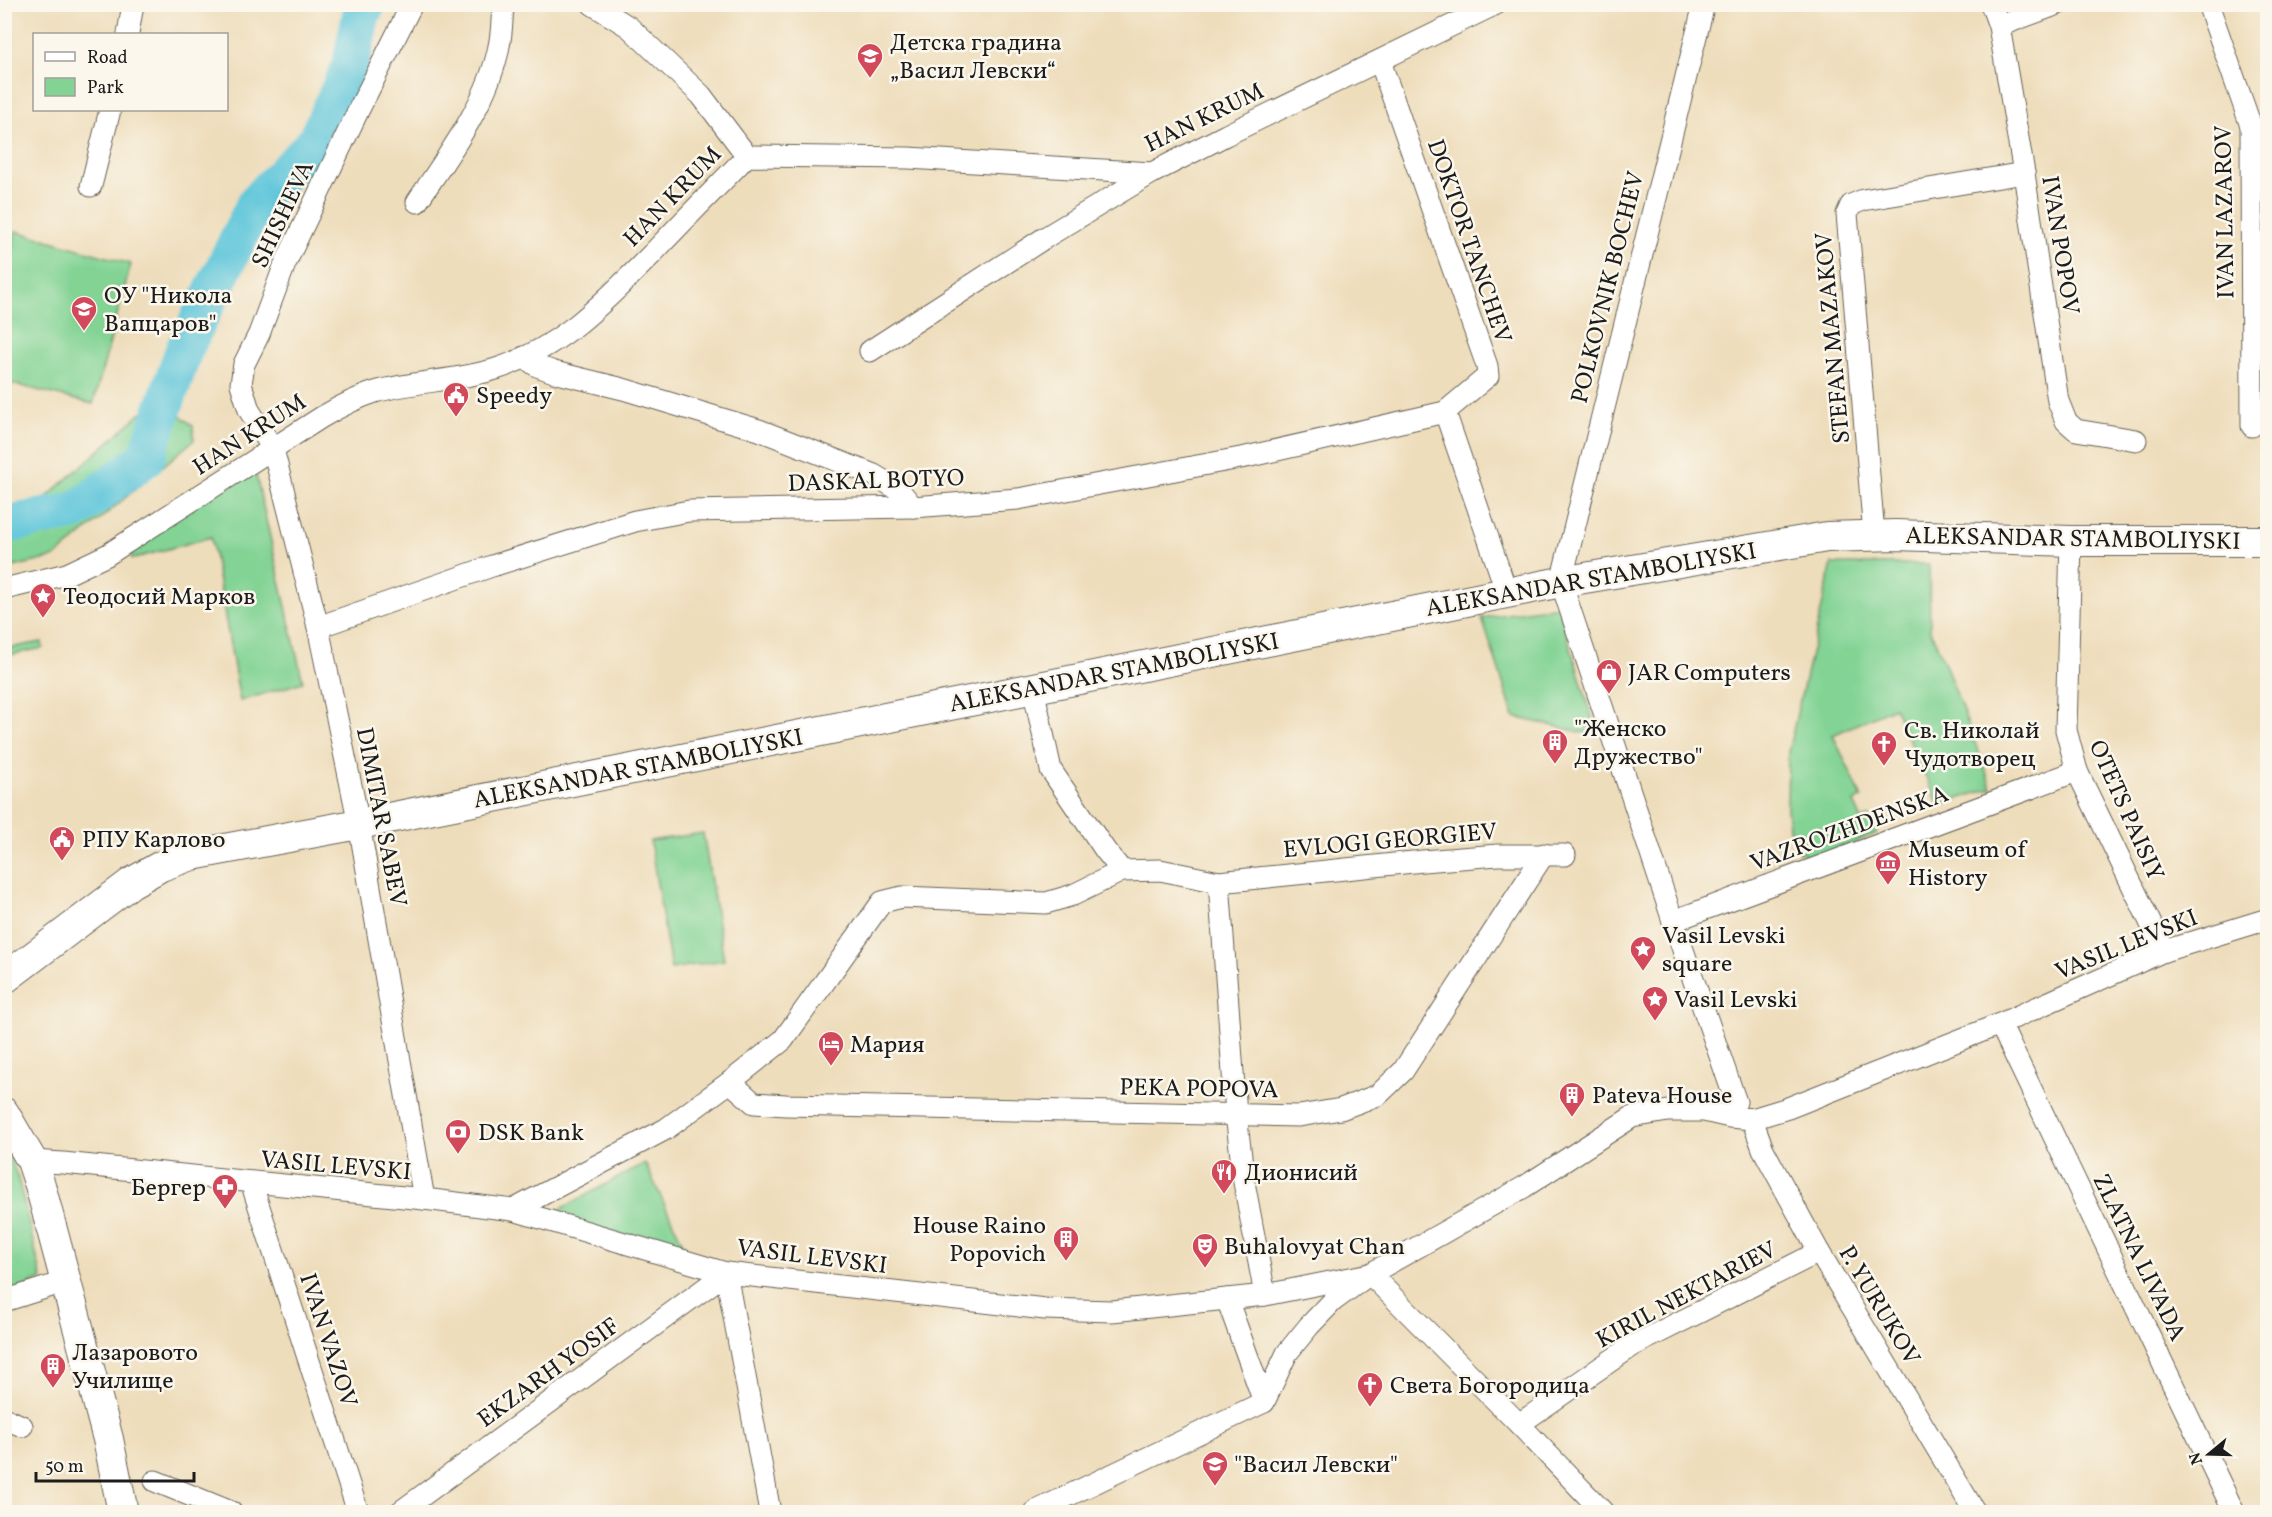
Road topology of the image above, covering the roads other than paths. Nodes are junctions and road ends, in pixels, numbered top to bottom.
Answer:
1 (134, 4) edge
2 (412, 4) edge
3 (504, 4) edge
4 (592, 4) edge
5 (1496, 4) edge
6 (1704, 4) edge
7 (1991, 4) edge
8 (2058, 4) edge
9 (2208, 4) edge
10 (1999, 26) junction
11 (128, 33) edge
12 (1380, 60) junction
13 (110, 111) edge
14 (747, 156) junction
15 (1152, 173) junction
16 (2024, 173) junction
17 (91, 186) dead end
18 (417, 202) dead end
19 (870, 351) dead end
20 (524, 357) junction
21 (1445, 412) junction
22 (2252, 426) dead end
23 (2136, 440) dead end
24 (273, 449) junction
25 (913, 507) junction
26 (1874, 535) junction
27 (2071, 541) junction
28 (2268, 541) edge
29 (1561, 582) junction
30 (4, 590) edge
31 (1507, 593) junction
32 (318, 627) junction
33 (1033, 688) junction
34 (2077, 771) junction
35 (359, 824) junction
36 (1544, 854) junction
37 (1565, 855) dead end
38 (1122, 871) junction
39 (1219, 882) junction
40 (1673, 921) junction
41 (2266, 923) edge
42 (2164, 951) junction
43 (4, 979) edge
44 (2000, 1024) junction
45 (730, 1082) junction
46 (1736, 1102) dead end
47 (4, 1113) edge
48 (1236, 1114) junction
49 (1752, 1119) junction
50 (32, 1161) junction
51 (251, 1182) junction
52 (424, 1199) junction
53 (513, 1210) junction
54 (1819, 1252) junction
55 (726, 1273) junction
56 (1370, 1274) junction
57 (67, 1281) junction
58 (1265, 1295) junction
59 (1227, 1299) junction
60 (4, 1301) edge
61 (1264, 1402) junction
62 (1519, 1424) junction
63 (155, 1481) dead end
64 (123, 1512) edge
65 (231, 1512) edge
66 (358, 1512) edge
67 (400, 1512) edge
68 (770, 1512) edge
69 (1034, 1512) edge
70 (1603, 1512) edge
71 (1975, 1512) edge
72 (2234, 1512) edge

1 - 11 street
2 - 24 street, SHISHEVA
3 - 18 street
4 - 14 street
5 - 12 street, HAN KRUM
6 - 29 street, POLKOVNIK BOCHEV
7 - 10 street, IVAN POPOV
8 - 10 street
9 - 22 street, IVAN LAZAROV
10 - 16 street, IVAN POPOV
12 - 15 street, HAN KRUM
12 - 21 street, DOKTOR TANCHEV
13 - 17 street
14 - 15 street, HAN KRUM
14 - 20 street, HAN KRUM
15 - 19 street
16 - 23 street, IVAN POPOV
16 - 26 street, STEFAN MAZAKOV
20 - 24 street, HAN KRUM
20 - 25 street
21 - 25 street, DASKAL BOTYO
21 - 31 street
24 - 30 street, HAN KRUM
24 - 32 street, DIMITAR SABEV
25 - 32 street, DASKAL BOTYO
26 - 27 street, ALEKSANDAR STAMBOLIYSKI
26 - 29 street, ALEKSANDAR STAMBOLIYSKI
27 - 28 street, ALEKSANDAR STAMBOLIYSKI
27 - 34 street, OTETS PAISIY
29 - 31 street, ALEKSANDAR STAMBOLIYSKI
29 - 40 street
31 - 33 street, ALEKSANDAR STAMBOLIYSKI
32 - 35 street, DIMITAR SABEV
33 - 35 street, ALEKSANDAR STAMBOLIYSKI
33 - 38 street
34 - 40 street, VAZROZHDENSKA
34 - 42 street, OTETS PAISIY
35 - 43 street, ALEKSANDAR STAMBOLIYSKI
35 - 52 street, DIMITAR SABEV
36 - 37 street, EVLOGI GEORGIEV
36 - 39 street, EVLOGI GEORGIEV
36 - 48 street, PEKA POPOVA
38 - 39 street, EVLOGI GEORGIEV
38 - 45 street, EVLOGI GEORGIEV
39 - 48 street
40 - 46 street
41 - 42 street, VASIL LEVSKI
42 - 44 street, VASIL LEVSKI
44 - 49 street, VASIL LEVSKI
44 - 72 street, ZLATNA LIVADA
45 - 48 street, PEKA POPOVA
45 - 53 street, EVLOGI GEORGIEV
47 - 50 street
48 - 58 street
49 - 54 street, P. YURUKOV
49 - 56 street, VASIL LEVSKI
50 - 51 street, VASIL LEVSKI
50 - 57 street
51 - 52 street, VASIL LEVSKI
51 - 66 street, IVAN VAZOV
52 - 53 street, VASIL LEVSKI
53 - 55 street, VASIL LEVSKI
54 - 62 street, KIRIL NEKTARIEV
54 - 71 street, P. YURUKOV
55 - 59 street, VASIL LEVSKI
55 - 67 street, EKZARH YOSIF
55 - 68 street
56 - 58 street, VASIL LEVSKI
56 - 61 street
56 - 62 street
57 - 60 street
57 - 64 street
58 - 59 street, VASIL LEVSKI
59 - 61 street
61 - 69 street
62 - 70 street
63 - 65 street

